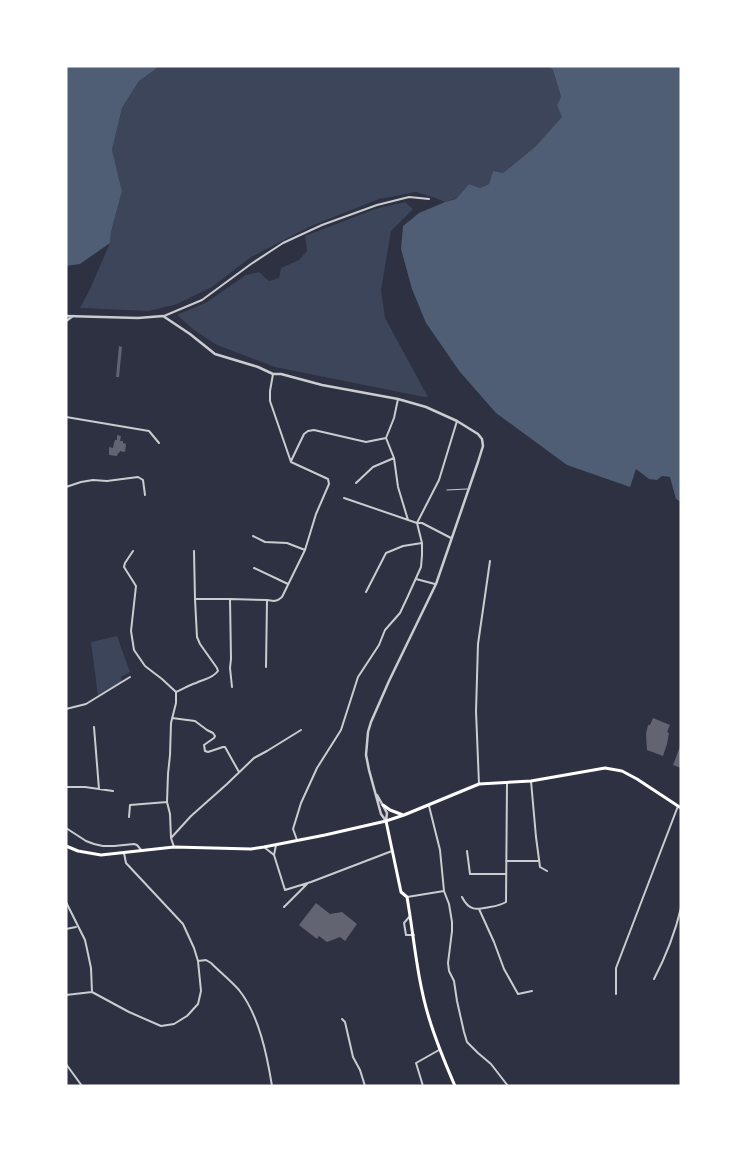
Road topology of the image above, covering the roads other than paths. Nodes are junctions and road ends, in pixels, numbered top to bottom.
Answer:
1 (430, 198) dead end
2 (66, 316) edge
3 (73, 316) junction
4 (163, 316) junction
5 (66, 321) edge
6 (272, 374) junction
7 (398, 399) junction
8 (66, 417) edge
9 (457, 421) junction
10 (386, 438) junction
11 (159, 443) dead end
12 (394, 458) junction
13 (291, 462) junction
14 (356, 483) dead end
15 (66, 488) edge
16 (470, 489) junction
17 (448, 490) dead end
18 (145, 495) dead end
19 (344, 498) dead end
20 (408, 520) junction
21 (417, 523) junction
22 (253, 536) dead end
23 (452, 539) junction
24 (422, 543) junction
25 (305, 550) junction
26 (133, 551) dead end
27 (194, 551) dead end
28 (490, 561) dead end
29 (254, 568) dead end
30 (416, 579) junction
31 (288, 584) junction
32 (436, 584) junction
33 (366, 592) dead end
34 (195, 599) junction
35 (230, 599) junction
36 (267, 600) junction
37 (266, 667) dead end
38 (130, 677) dead end
39 (232, 687) dead end
40 (176, 692) junction
41 (66, 709) edge
42 (172, 718) junction
43 (94, 727) dead end
44 (301, 730) dead end
45 (239, 772) junction
46 (531, 781) junction
47 (507, 782) junction
48 (479, 784) junction
49 (66, 787) edge
50 (99, 788) junction
51 (113, 791) dead end
52 (375, 792) junction
53 (168, 802) junction
54 (383, 804) junction
55 (428, 805) junction
56 (680, 807) edge
57 (404, 815) junction
58 (129, 817) dead end
59 (386, 821) junction
60 (66, 828) edge
61 (172, 838) junction
62 (297, 840) junction
63 (276, 845) junction
64 (66, 846) edge
65 (174, 847) junction
66 (264, 847) junction
67 (142, 851) junction
68 (392, 851) junction
69 (467, 851) dead end
70 (124, 853) junction
71 (274, 855) junction
72 (506, 861) junction
73 (539, 861) junction
74 (547, 871) dead end
75 (505, 874) junction
76 (307, 883) junction
77 (444, 891) junction
78 (407, 897) junction
79 (462, 897) dead end
80 (66, 902) edge
81 (284, 907) dead end
82 (681, 908) edge
83 (479, 909) junction
84 (410, 915) junction
85 (77, 927) junction
86 (66, 929) edge
87 (414, 936) junction
88 (199, 961) junction
89 (654, 979) dead end
90 (532, 991) dead end
91 (92, 992) junction
92 (616, 994) dead end
93 (66, 995) edge
94 (342, 1018) dead end
95 (439, 1050) junction
96 (66, 1064) edge
97 (82, 1086) edge
98 (272, 1086) edge
99 (365, 1086) edge
100 (423, 1086) edge
101 (455, 1086) edge
102 (508, 1086) edge

1 - 4 street
2 - 3 street
3 - 4 street
3 - 5 street
4 - 6 street
6 - 7 street
6 - 13 street
7 - 9 street
7 - 10 street
8 - 11 street
9 - 16 street
9 - 21 street
10 - 12 street
10 - 13 street
12 - 14 street
12 - 20 street
13 - 25 street
15 - 18 street
16 - 17 lane
16 - 23 street
19 - 20 street
20 - 21 street
21 - 23 street
21 - 24 street
22 - 25 street
23 - 32 street
24 - 30 street
24 - 33 street
25 - 31 street
26 - 40 street
27 - 34 street
28 - 48 street
29 - 31 street
30 - 32 street
30 - 62 street
31 - 36 street
32 - 52 street
34 - 35 street
34 - 40 street
35 - 36 street
35 - 39 street
36 - 37 street
38 - 41 street
40 - 42 street
42 - 45 street
42 - 53 street
43 - 50 street
44 - 45 street
45 - 61 street
46 - 47 main road
46 - 56 main road
46 - 73 street
47 - 48 main road
47 - 72 street
48 - 55 main road
49 - 50 street
50 - 51 street
52 - 54 street
52 - 59 street
53 - 58 street
53 - 61 street
54 - 57 main road
54 - 59 street
55 - 57 main road
55 - 77 street
56 - 92 street
57 - 59 main road
59 - 62 main road
59 - 68 main road
60 - 67 street
61 - 65 street
62 - 63 main road
63 - 66 main road
63 - 71 street
64 - 70 main road
65 - 66 main road
65 - 67 main road
66 - 71 street
67 - 70 main road
68 - 76 street
68 - 78 main road
69 - 75 street
70 - 88 street
71 - 76 street
72 - 73 street
72 - 75 street
73 - 74 street
75 - 83 street
76 - 81 street
77 - 78 street
77 - 102 street
78 - 84 main road
79 - 83 street
80 - 85 street
82 - 89 street
83 - 90 street
84 - 87 main road
84 - 87 street
85 - 86 street
85 - 91 street
87 - 95 main road
88 - 91 street
88 - 98 street
91 - 93 street
94 - 99 street
95 - 100 street
95 - 101 main road
96 - 97 street

